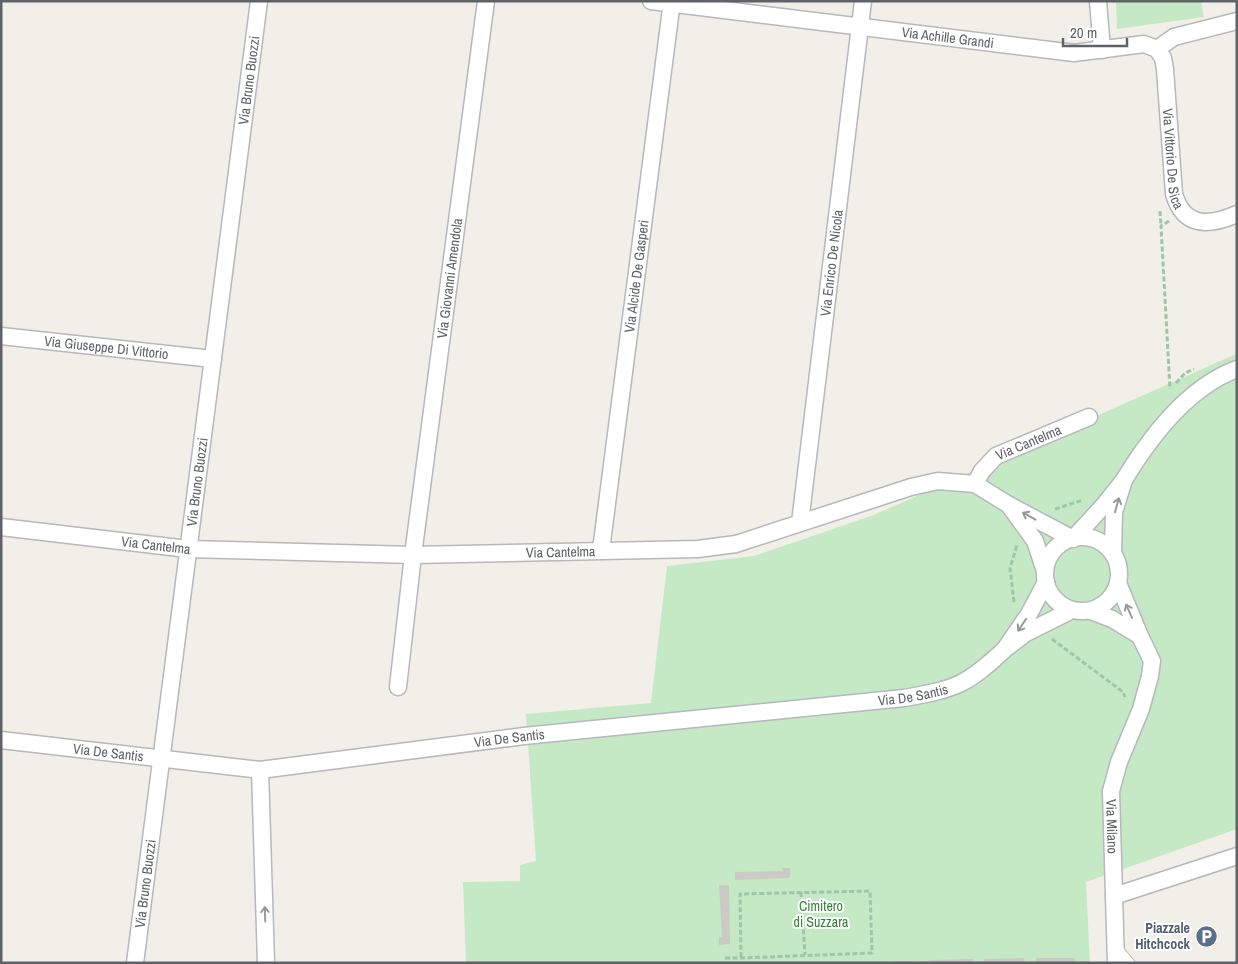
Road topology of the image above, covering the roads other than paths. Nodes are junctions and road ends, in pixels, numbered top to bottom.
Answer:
1 (259, 1) edge
2 (486, 1) edge
3 (651, 1) edge
4 (863, 1) edge
5 (1098, 1) edge
6 (671, 2) edge
7 (1237, 21) edge
8 (860, 27) junction
9 (1157, 49) junction
10 (1102, 50) junction
11 (1237, 214) edge
12 (1, 336) edge
13 (213, 359) junction
14 (1237, 369) edge
15 (1089, 417) dead end
16 (1124, 480) junction
17 (975, 484) junction
18 (1009, 505) junction
19 (800, 523) junction
20 (1, 527) edge
21 (1073, 538) junction
22 (188, 549) junction
23 (600, 550) junction
24 (1113, 553) junction
25 (413, 555) junction
26 (1046, 577) junction
27 (1118, 583) junction
28 (1072, 610) junction
29 (1091, 611) junction
30 (1140, 636) junction
31 (1005, 649) junction
32 (398, 687) dead end
33 (1, 740) edge
34 (161, 757) junction
35 (260, 770) junction
36 (1237, 856) edge
37 (1114, 896) junction
38 (1116, 955) edge
39 (134, 963) edge
40 (266, 963) edge
41 (1130, 963) edge

1 - 13 street, Via Bruno Buozzi
2 - 25 street, Via Giovanni Amendola
3 - 6 street, Via Achille Grandi
4 - 8 street, Via Enrico De Nicola
5 - 10 street
6 - 8 street, Via Achille Grandi
6 - 23 street, Via Alcide De Gasperi
7 - 9 street
8 - 10 street, Via Achille Grandi
8 - 19 street, Via Enrico De Nicola
9 - 10 street, Via Achille Grandi
9 - 11 street, Via Vittorio De Sica
12 - 13 street, Via Giuseppe Di Vittorio
13 - 22 street, Via Bruno Buozzi
14 - 16 street
15 - 17 street, Via Cantelma
16 - 21 street
24 -> 16 street
17 - 18 street
17 - 19 street, Via Cantelma
21 -> 18 street
18 - 26 street
19 - 23 street, Via Cantelma
20 - 22 street, Via Cantelma
21 - 24 street
21 - 26 street
22 - 25 street, Via Cantelma
22 - 34 street, Via Bruno Buozzi
23 - 25 street, Via Cantelma
24 - 27 street
25 - 32 street, Via Giovanni Amendola
26 - 28 street
26 -> 31 street
27 - 29 street
30 -> 27 street, Via Milano
28 - 29 street
28 - 31 street
29 - 30 street
30 - 37 street, Via Milano
31 - 35 street, Via De Santis
33 - 34 street, Via De Santis
34 - 35 street, Via De Santis
34 - 39 street, Via Bruno Buozzi
40 -> 35 street
36 - 37 street
37 - 38 street, Via Milano
38 - 41 lane

